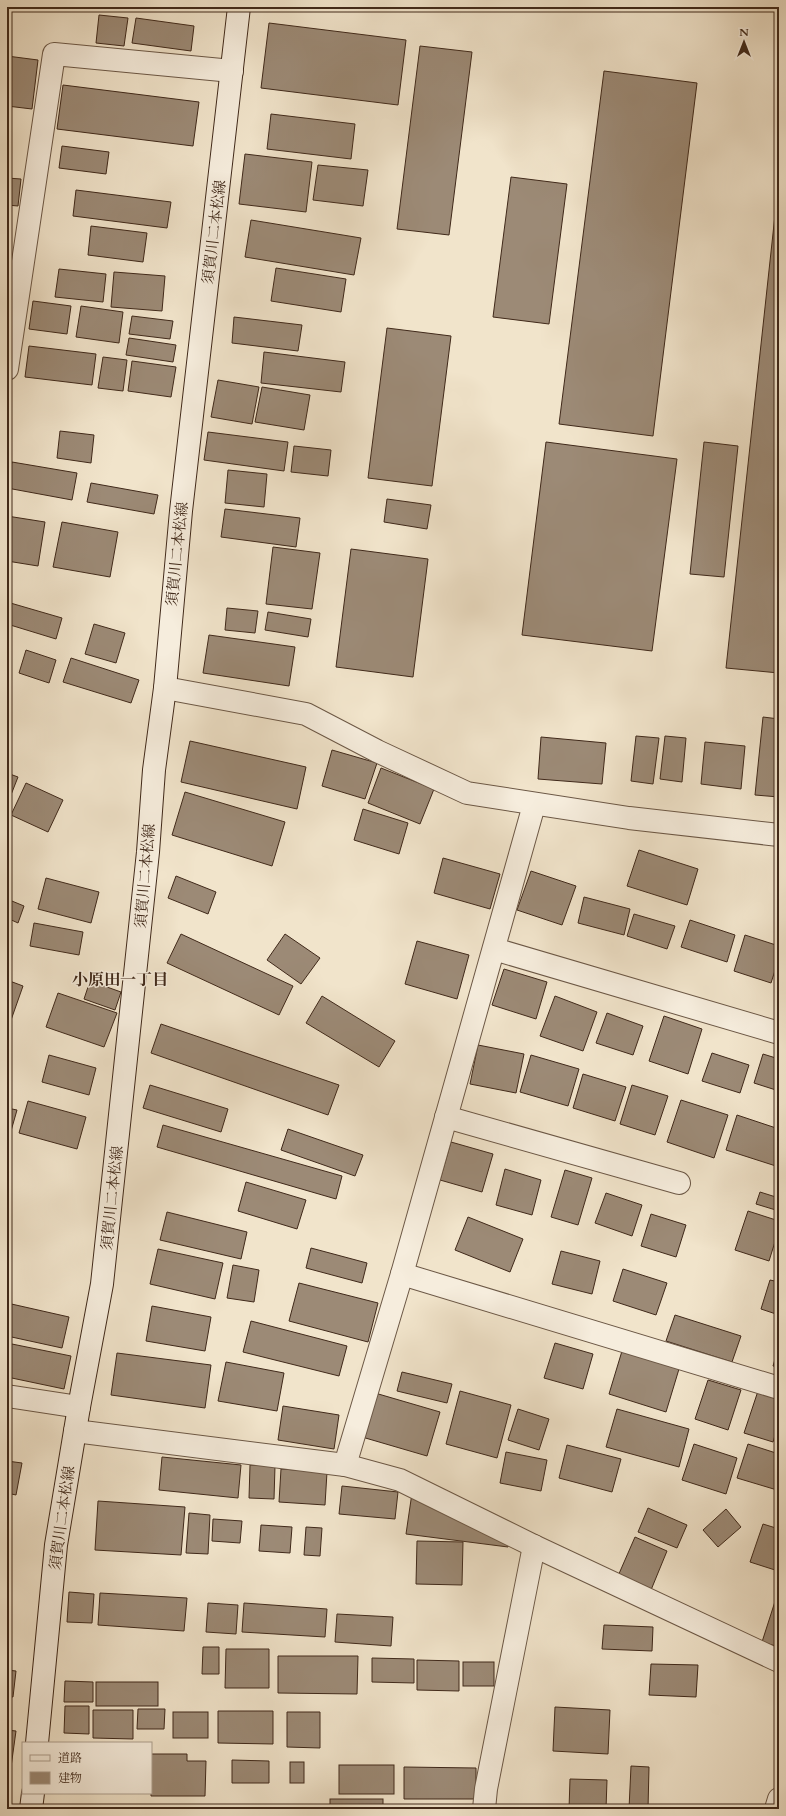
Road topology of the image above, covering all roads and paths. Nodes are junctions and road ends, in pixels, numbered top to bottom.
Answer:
1 (239, 7) edge
2 (232, 71) junction
3 (7, 369) edge
4 (165, 688) junction
5 (534, 805) junction
6 (779, 835) edge
7 (494, 949) junction
8 (779, 1033) edge
9 (446, 1117) junction
10 (679, 1183) dead end
11 (402, 1274) junction
12 (779, 1388) edge
13 (7, 1396) edge
14 (79, 1407) junction
15 (75, 1431) junction
16 (345, 1465) junction
17 (534, 1546) junction
18 (779, 1661) edge
19 (36, 1742) edge
20 (33, 1794) edge
21 (779, 1799) edge
22 (32, 1809) edge
23 (484, 1809) edge
24 (776, 1809) edge

1 - 2 street, 須賀川二本松線
2 - 3 street
2 - 4 street, 須賀川二本松線
4 - 5 street
4 - 14 street, 須賀川二本松線
5 - 6 street
5 - 7 street
7 - 8 street
7 - 9 street
9 - 10 street
9 - 11 street
11 - 12 street
11 - 16 street
13 - 14 street
14 - 15 street, 須賀川二本松線
15 - 16 street
15 - 19 street, 須賀川二本松線
16 - 17 street
17 - 18 street
17 - 23 street
20 - 22 street
21 - 24 street

